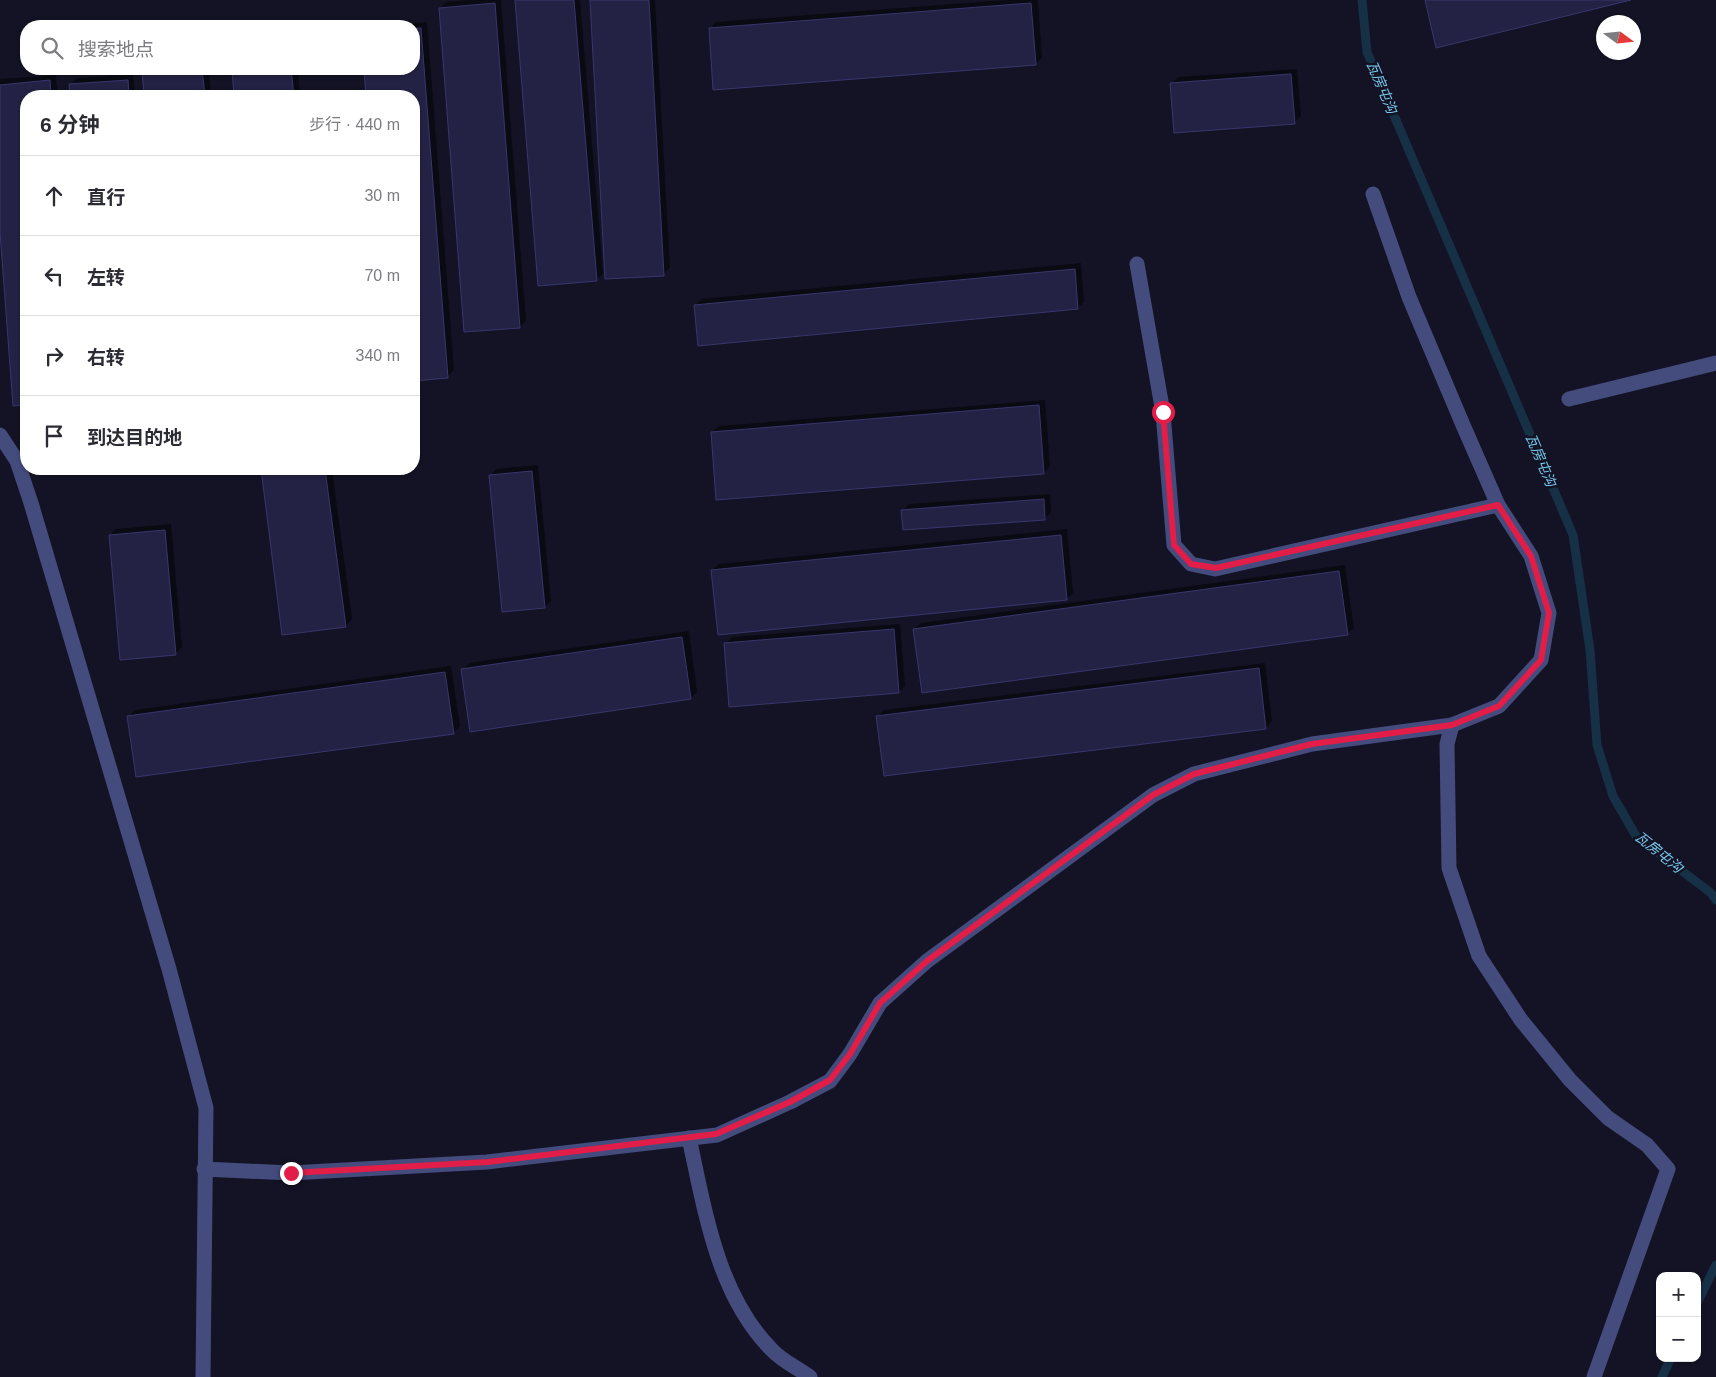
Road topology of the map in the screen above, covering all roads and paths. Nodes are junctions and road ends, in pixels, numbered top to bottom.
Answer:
1 (1373, 194) dead end
2 (1137, 264) dead end
3 (1716, 364) edge
4 (1569, 399) dead end
5 (0, 435) edge
6 (20, 470) edge
7 (22, 475) edge
8 (1498, 505) junction
9 (1452, 725) junction
10 (689, 1138) junction
11 (204, 1169) junction
12 (203, 1377) edge
13 (810, 1377) edge
14 (1594, 1377) edge

1 - 8 street
2 - 8 street
3 - 4 street
5 - 6 street
7 - 11 street
8 - 9 street
9 - 10 street
9 - 14 street
10 - 11 street
10 - 13 street
11 - 12 street

